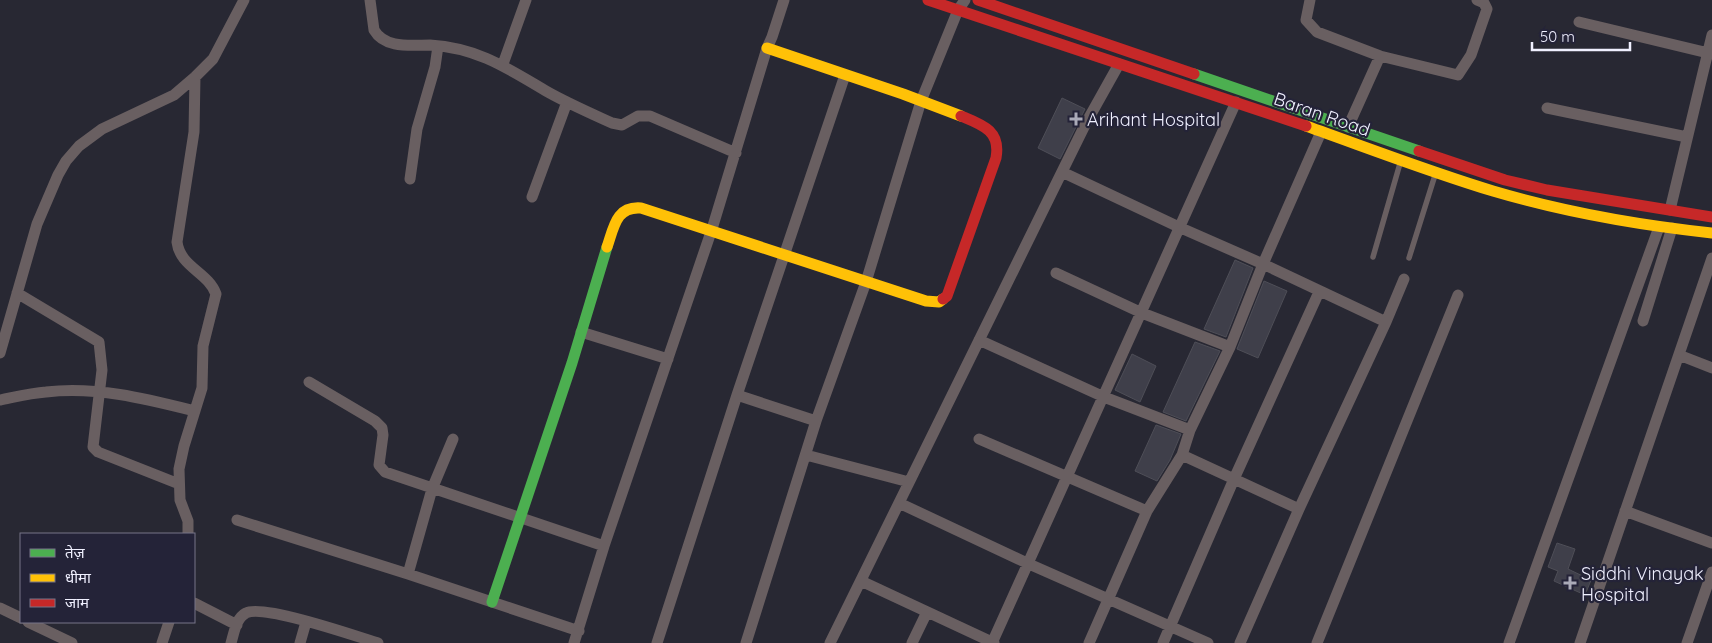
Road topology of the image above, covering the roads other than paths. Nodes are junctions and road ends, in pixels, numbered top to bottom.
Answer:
1 (244, 0) edge
2 (370, 0) edge
3 (526, 0) edge
4 (784, 0) edge
5 (928, 0) edge
6 (965, 0) edge
7 (978, 0) edge
8 (1310, 0) edge
9 (1477, 0) edge
10 (958, 10) junction
11 (1579, 22) dead end
12 (1712, 34) edge
13 (438, 46) junction
14 (767, 48) junction
15 (1709, 54) edge
16 (1380, 56) junction
17 (503, 64) junction
18 (1119, 64) junction
19 (845, 75) junction
20 (195, 77) junction
21 (921, 101) junction
22 (567, 102) junction
23 (1236, 102) junction
24 (1547, 108) dead end
25 (1348, 127) junction
26 (1320, 132) junction
27 (1687, 138) junction
28 (736, 153) junction
29 (1402, 160) junction
30 (1062, 172) junction
31 (1436, 172) junction
32 (410, 179) dead end
33 (532, 197) dead end
34 (1670, 210) junction
35 (1712, 217) edge
36 (1658, 227) junction
37 (1181, 228) junction
38 (1672, 228) junction
39 (712, 229) junction
40 (1712, 232) edge
41 (786, 254) junction
42 (1373, 257) dead end
43 (1408, 258) dead end
44 (1712, 258) edge
45 (1263, 264) junction
46 (1056, 273) dead end
47 (1404, 279) dead end
48 (866, 282) junction
49 (1319, 292) junction
50 (17, 293) junction
51 (1458, 295) dead end
52 (1142, 313) junction
53 (5, 314) edge
54 (1643, 321) dead end
55 (1386, 322) junction
56 (581, 332) junction
57 (979, 340) junction
58 (1230, 347) junction
59 (0, 354) edge
60 (1679, 356) junction
61 (668, 358) junction
62 (1712, 368) edge
63 (309, 382) dead end
64 (100, 392) junction
65 (737, 395) junction
66 (1104, 398) junction
67 (0, 400) edge
68 (196, 411) junction
69 (816, 420) junction
70 (1190, 430) junction
71 (453, 439) dead end
72 (979, 439) dead end
73 (806, 455) junction
74 (1182, 455) junction
75 (1069, 476) junction
76 (1234, 479) junction
77 (909, 482) junction
78 (178, 484) junction
79 (432, 489) junction
80 (899, 503) junction
81 (1299, 509) junction
82 (1147, 511) junction
83 (1625, 511) junction
84 (520, 519) junction
85 (237, 520) dead end
86 (188, 533) edge
87 (1712, 543) edge
88 (604, 546) junction
89 (1029, 564) junction
90 (1712, 572) edge
91 (408, 574) junction
92 (861, 581) junction
93 (1107, 600) junction
94 (492, 602) junction
95 (195, 604) edge
96 (0, 608) edge
97 (927, 612) junction
98 (20, 618) edge
99 (306, 622) junction
100 (30, 623) edge
101 (169, 623) edge
102 (237, 625) junction
103 (1170, 626) junction
104 (579, 630) junction
105 (371, 642) edge
106 (72, 643) edge
107 (162, 643) edge
108 (231, 643) edge
109 (300, 643) edge
110 (574, 643) edge
111 (657, 643) edge
112 (746, 643) edge
113 (830, 643) edge
114 (912, 643) edge
115 (993, 643) edge
116 (1088, 643) edge
117 (1163, 643) edge
118 (1208, 643) edge
119 (1240, 643) edge
120 (1317, 643) edge
121 (1509, 643) edge
122 (1580, 643) edge
123 (1687, 643) edge

1 - 20 street
2 - 13 street
3 - 17 street
4 - 14 street
5 - 10 main road, Baran Road
6 - 10 street
7 - 25 main road, Baran Road
8 - 16 street
9 - 16 street
10 - 18 main road, Baran Road
10 - 21 street
11 - 15 street
12 - 15 street
13 - 17 street
13 - 32 street
14 - 19 main road
14 - 28 street
15 - 27 street
16 - 25 street
17 - 22 street
18 - 23 main road, Baran Road
18 - 30 street
19 - 21 main road
19 - 41 street
20 - 50 street
20 - 68 street
21 - 48 street
21 - 48 main road
22 - 28 street
22 - 33 street
23 - 26 main road, Baran Road
23 - 37 street
24 - 27 street
25 - 34 main road, Baran Road
26 - 29 main road, Baran Road
26 - 45 street
27 - 34 street
28 - 39 street
29 - 31 main road, Baran Road
29 - 42 lane
30 - 37 street
30 - 57 street
31 - 36 main road, Baran Road
31 - 43 lane
34 - 35 main road, Baran Road
36 - 38 main road, Baran Road
36 - 121 street
37 - 45 street
37 - 52 street
38 - 40 main road, Baran Road
38 - 54 street
39 - 41 main road
39 - 56 main road
39 - 61 street
41 - 48 main road
41 - 65 street
44 - 60 street
45 - 49 street
45 - 58 street
46 - 52 street
47 - 55 street
48 - 69 street
49 - 55 street
49 - 76 street
50 - 53 street
50 - 64 street
51 - 120 street
52 - 58 street
52 - 66 street
53 - 59 street
55 - 81 street
56 - 61 street
56 - 84 main road
57 - 66 street
57 - 77 street
58 - 70 street
60 - 62 street
60 - 83 street
61 - 88 street
63 - 79 street
64 - 67 street
64 - 68 street
64 - 78 street
65 - 69 street
65 - 111 street
66 - 70 street
66 - 75 street
68 - 78 street
69 - 73 street
70 - 74 street
71 - 79 street
72 - 75 street
73 - 77 street
73 - 112 street
74 - 76 street
74 - 82 street
75 - 82 street
75 - 89 street
76 - 81 street
76 - 103 street
77 - 80 street
78 - 86 street
79 - 84 street
79 - 91 street
80 - 89 street
80 - 92 street
81 - 119 street
82 - 93 street
83 - 87 street
83 - 122 street
84 - 88 street
84 - 94 main road
85 - 91 street
88 - 104 street
89 - 93 street
89 - 115 street
90 - 123 street
91 - 94 street
92 - 97 street
92 - 113 street
93 - 103 street
93 - 116 street
94 - 104 street
95 - 102 street
96 - 98 street
97 - 114 street
97 - 115 street
99 - 102 street
99 - 105 street
99 - 109 street
100 - 106 street
101 - 107 street
102 - 108 street
103 - 117 street
103 - 118 street
104 - 110 street

